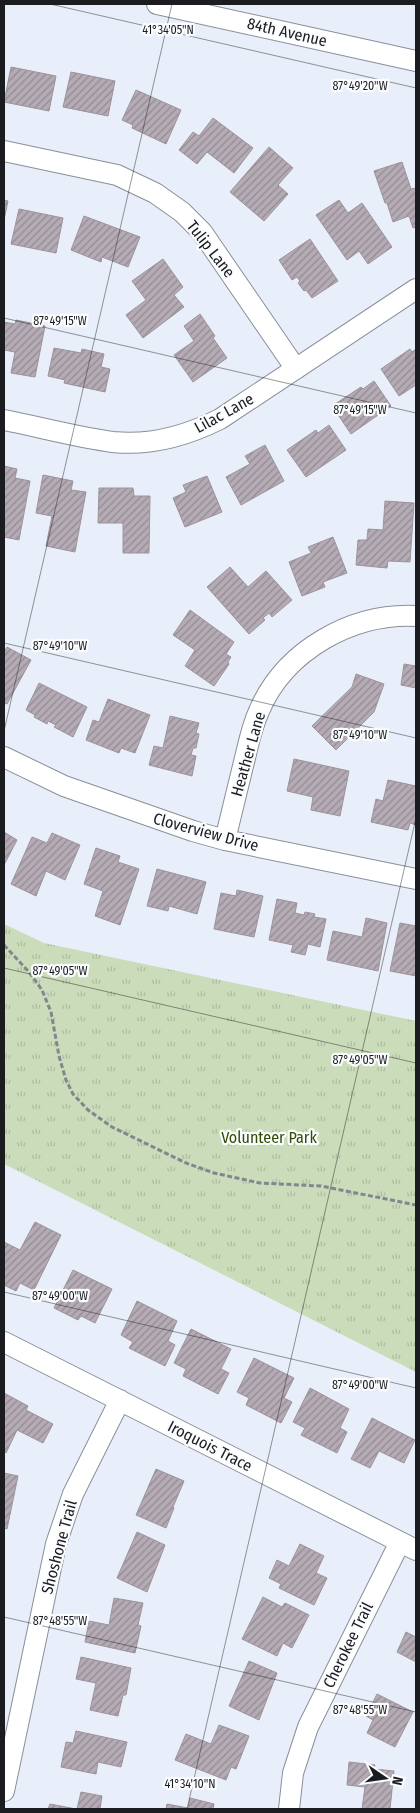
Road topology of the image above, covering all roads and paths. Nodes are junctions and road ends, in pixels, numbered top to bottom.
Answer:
1 (157, 4) edge
2 (184, 6) edge
3 (416, 61) edge
4 (4, 151) edge
5 (416, 289) edge
6 (296, 369) junction
7 (4, 420) edge
8 (416, 616) edge
9 (4, 757) edge
10 (225, 840) junction
11 (416, 879) edge
12 (4, 945) edge
13 (416, 1205) edge
14 (4, 1342) edge
15 (120, 1400) junction
16 (408, 1546) edge
17 (4, 1791) edge
18 (289, 1809) edge

1 - 2 street, 84th Avenue
2 - 3 street, 84th Avenue
4 - 6 street, Tulip Lane
5 - 6 street, Lilac Lane
6 - 7 street, Lilac Lane
8 - 10 street, Heather Lane
9 - 10 street, Cloverview Drive
10 - 11 street, Cloverview Drive
12 - 13 path
14 - 15 street, Iroquois Trace
15 - 16 street, Iroquois Trace
15 - 17 street, Shoshone Trail
16 - 18 street, Cherokee Trail

